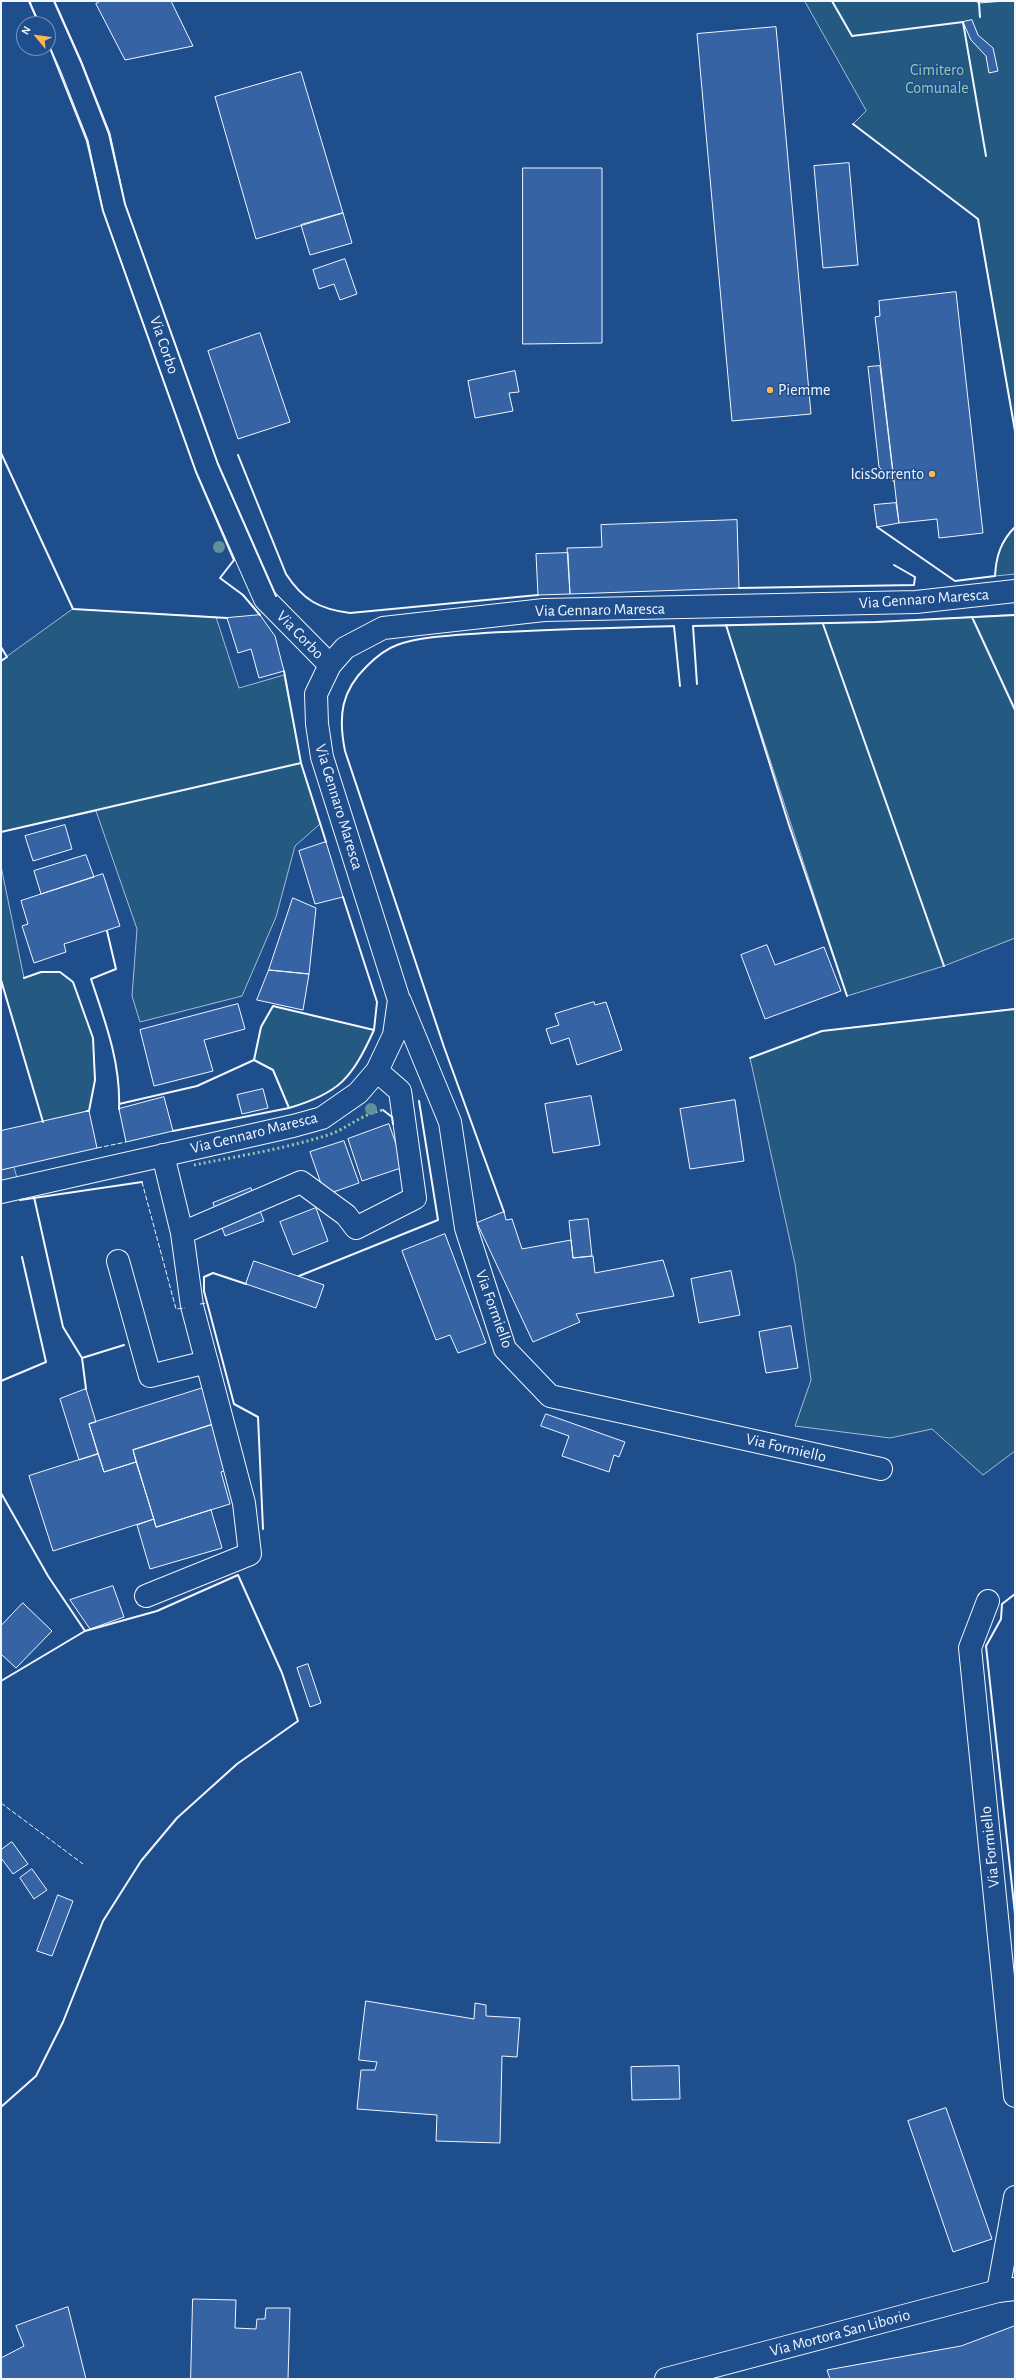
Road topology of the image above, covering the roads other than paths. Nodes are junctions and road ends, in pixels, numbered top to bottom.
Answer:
1 (42, 1) edge
2 (1015, 591) edge
3 (330, 665) junction
4 (399, 1000) junction
5 (377, 1071) junction
6 (163, 1155) junction
7 (1, 1192) edge
8 (182, 1233) junction
9 (118, 1261) dead end
10 (207, 1362) junction
11 (881, 1469) dead end
12 (146, 1596) dead end
13 (988, 1601) dead end
14 (1015, 2096) edge
15 (1015, 2197) edge
16 (1006, 2290) edge
17 (666, 2379) edge

1 - 3 street, Via Corbo
2 - 3 street, Via Gennaro Maresca
3 - 4 street, Via Gennaro Maresca
4 - 5 street, Via Gennaro Maresca
4 - 11 street, Via Formiello
5 - 6 street, Via Gennaro Maresca
5 - 8 street
6 - 7 street, Via Gennaro Maresca
6 - 8 street
8 - 10 street
9 - 10 street
10 - 12 street
13 - 14 street, Via Formiello
15 - 16 street
16 - 17 street, Via Mortora San Liborio

